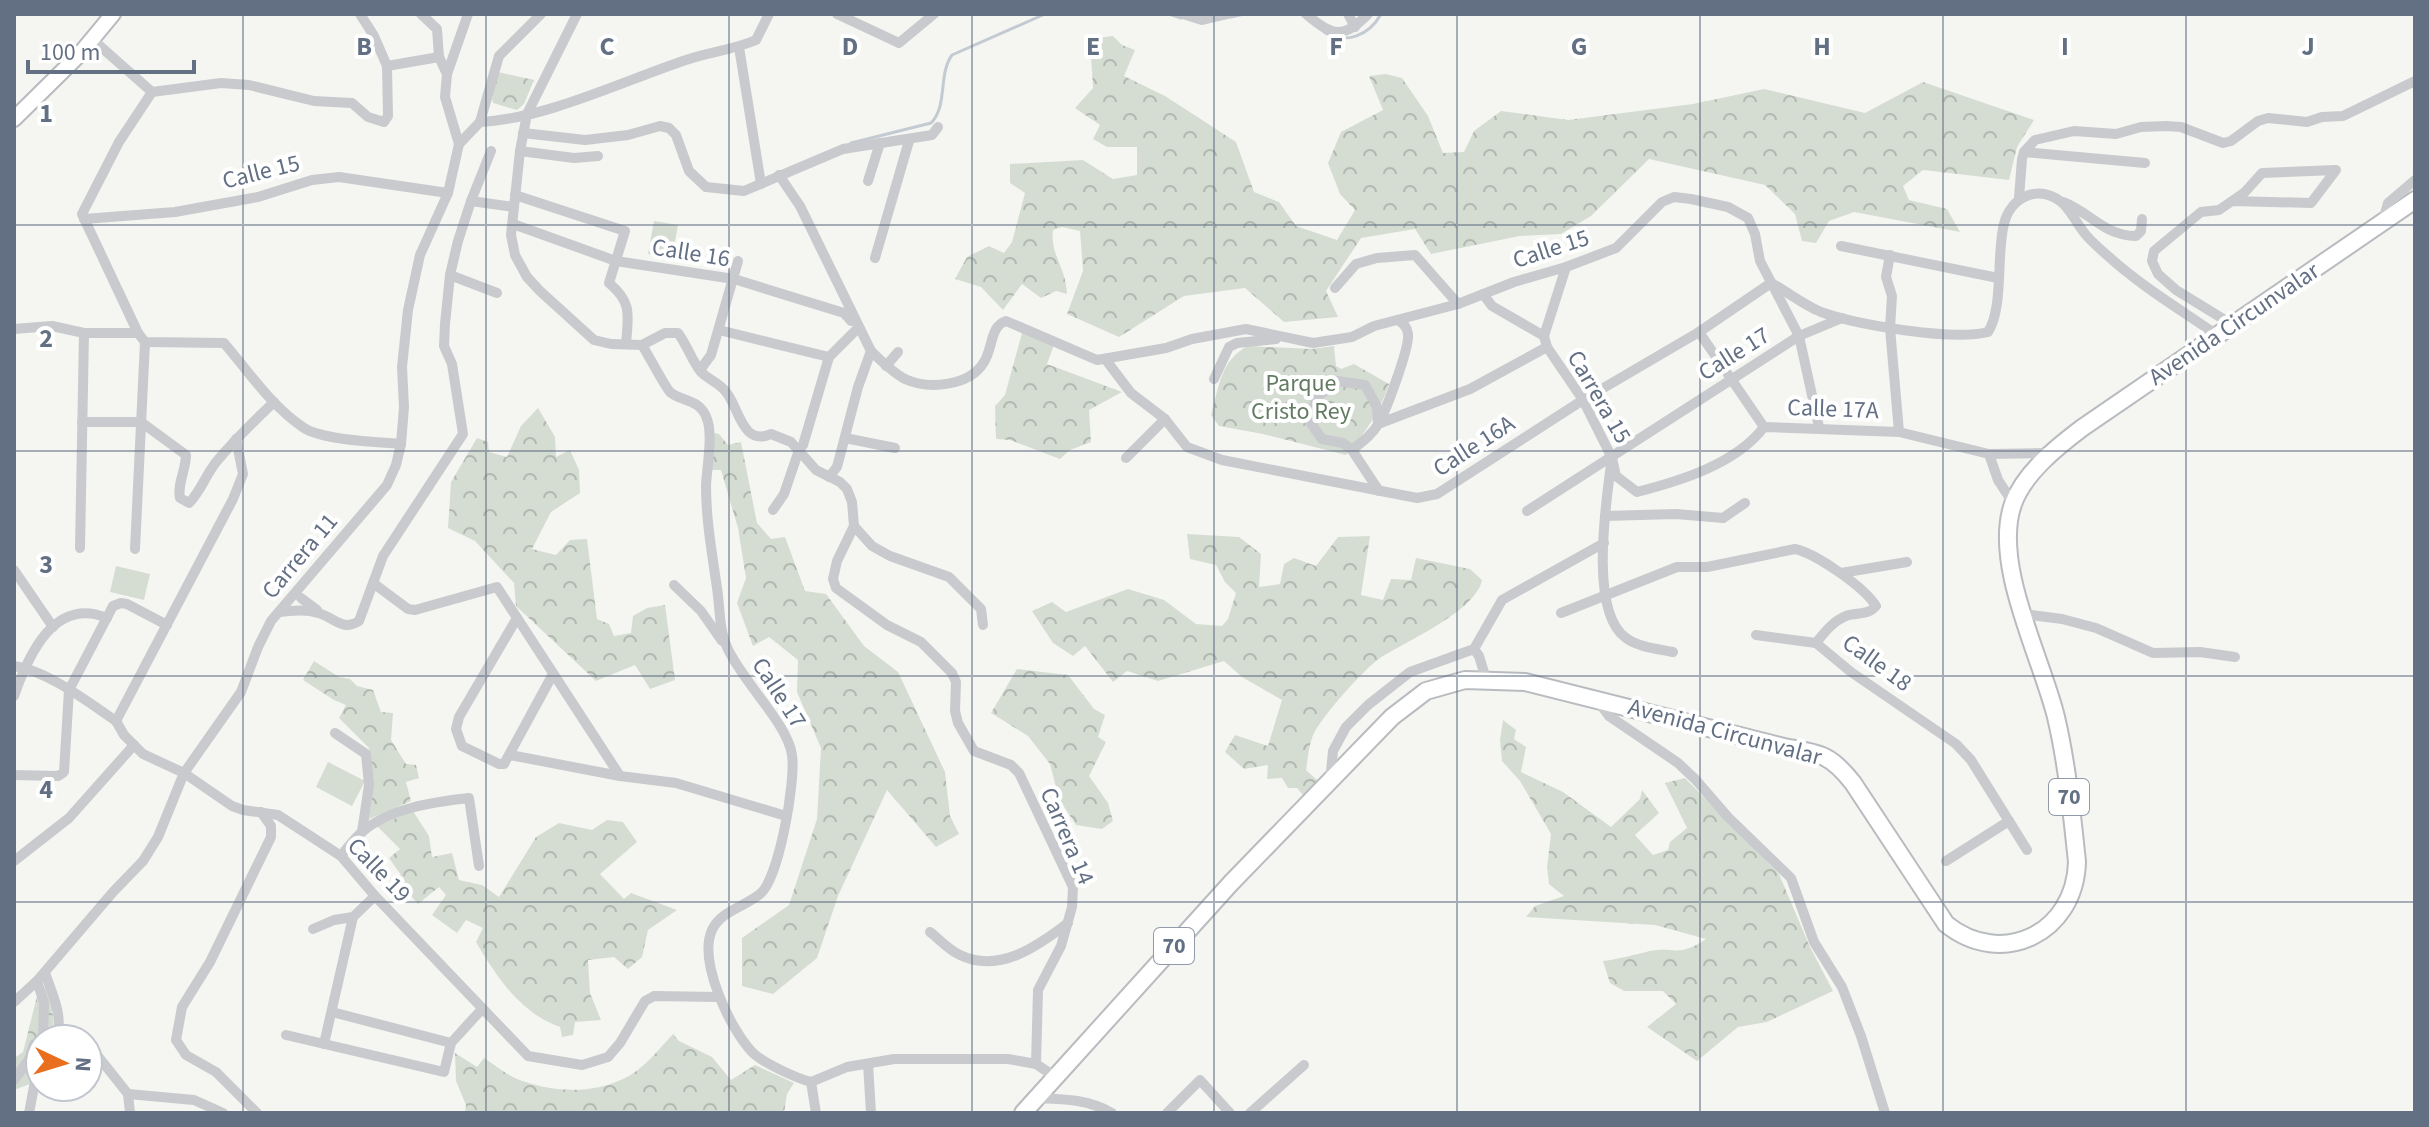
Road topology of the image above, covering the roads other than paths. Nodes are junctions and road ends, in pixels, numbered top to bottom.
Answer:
1 (113, 14) edge
2 (360, 14) edge
3 (421, 14) edge
4 (468, 14) edge
5 (541, 14) edge
6 (577, 14) edge
7 (769, 14) edge
8 (837, 14) edge
9 (934, 14) edge
10 (1183, 14) edge
11 (1228, 14) edge
12 (1306, 14) edge
13 (1348, 14) edge
14 (1368, 14) edge
15 (1355, 27) junction
16 (92, 39) junction
17 (739, 47) junction
18 (439, 57) junction
19 (387, 66) junction
20 (447, 74) junction
21 (2415, 81) edge
22 (152, 92) junction
23 (527, 114) junction
24 (14, 119) edge
25 (480, 122) junction
26 (938, 127) dead end
27 (523, 133) junction
28 (909, 141) junction
29 (880, 143) junction
30 (459, 144) junction
31 (491, 151) dead end
32 (520, 151) junction
33 (2024, 152) junction
34 (598, 156) dead end
35 (2145, 163) dead end
36 (779, 175) junction
37 (2415, 180) edge
38 (868, 181) dead end
39 (761, 184) junction
40 (448, 193) junction
41 (2019, 198) junction
42 (2415, 200) edge
43 (471, 201) junction
44 (515, 201) junction
45 (2061, 201) junction
46 (2233, 201) junction
47 (84, 219) junction
48 (2142, 219) dead end
49 (2383, 221) junction
50 (513, 224) junction
51 (1841, 246) dead end
52 (1890, 255) junction
53 (875, 258) dead end
54 (616, 261) junction
55 (738, 261) dead end
56 (1566, 267) junction
57 (450, 275) junction
58 (1998, 278) junction
59 (734, 279) junction
60 (1771, 283) junction
61 (1335, 288) dead end
62 (497, 293) dead end
63 (1483, 294) junction
64 (1458, 304) junction
65 (1842, 318) junction
66 (1398, 320) junction
67 (2233, 325) junction
68 (858, 328) junction
69 (1890, 328) junction
70 (14, 329) edge
71 (719, 330) junction
72 (1699, 332) junction
73 (84, 333) junction
74 (2217, 335) junction
75 (1799, 336) junction
76 (142, 337) junction
77 (1282, 338) junction
78 (1546, 341) junction
79 (626, 344) junction
80 (642, 345) junction
81 (871, 351) junction
82 (898, 352) dead end
83 (829, 357) junction
84 (1106, 360) junction
85 (886, 366) junction
86 (700, 370) junction
87 (1214, 379) dead end
88 (1729, 379) junction
89 (1583, 400) junction
90 (274, 402) junction
91 (1165, 419) junction
92 (82, 422) junction
93 (141, 422) junction
94 (1378, 424) junction
95 (1764, 427) junction
96 (1819, 427) junction
97 (1899, 432) junction
98 (845, 438) junction
99 (236, 439) junction
100 (401, 444) junction
101 (895, 448) dead end
102 (799, 450) junction
103 (1352, 450) junction
104 (2050, 453) junction
105 (1989, 454) junction
106 (1126, 458) dead end
107 (1612, 458) junction
108 (829, 477) junction
109 (1379, 491) junction
110 (1637, 492) joint
111 (1745, 503) dead end
112 (2013, 503) junction
113 (773, 510) dead end
114 (1527, 511) dead end
115 (1605, 516) junction
116 (854, 526) junction
117 (1604, 543) junction
118 (80, 548) dead end
119 (135, 549) dead end
120 (1907, 562) dead end
121 (14, 570) edge
122 (1841, 573) junction
123 (373, 583) junction
124 (674, 585) dead end
125 (1605, 596) junction
126 (301, 598) dead end
127 (279, 612) junction
128 (322, 613) junction
129 (1561, 613) dead end
130 (2023, 614) junction
131 (107, 618) junction
132 (517, 618) junction
133 (167, 625) junction
134 (983, 625) dead end
135 (53, 627) junction
136 (1756, 635) dead end
137 (1816, 643) junction
138 (726, 646) junction
139 (1474, 649) junction
140 (1673, 652) dead end
141 (2235, 657) dead end
142 (19, 667) edge
143 (553, 674) junction
144 (1486, 679) junction
145 (69, 690) junction
146 (14, 696) edge
147 (1597, 699) junction
148 (116, 721) junction
149 (335, 733) dead end
150 (134, 745) junction
151 (510, 755) junction
152 (184, 773) junction
153 (14, 775) edge
154 (620, 776) junction
155 (1329, 784) junction
156 (261, 812) junction
157 (786, 816) junction
158 (2009, 821) junction
159 (362, 832) junction
160 (2027, 850) dead end
161 (341, 856) junction
162 (14, 861) edge
163 (1946, 861) dead end
164 (479, 866) dead end
165 (375, 896) junction
166 (353, 917) junction
167 (1068, 923) junction
168 (313, 929) dead end
169 (930, 932) dead end
170 (41, 977) junction
171 (718, 997) junction
172 (14, 1002) edge
173 (482, 1009) junction
174 (332, 1012) junction
175 (41, 1023) edge
176 (60, 1023) edge
177 (286, 1035) dead end
178 (451, 1043) junction
179 (324, 1044) junction
180 (104, 1064) edge
181 (868, 1064) junction
182 (1036, 1064) junction
183 (1304, 1065) dead end
184 (1054, 1076) junction
185 (811, 1082) junction
186 (128, 1094) junction
187 (1036, 1098) junction
188 (130, 1113) edge
189 (223, 1113) edge
190 (257, 1113) edge
191 (816, 1113) edge
192 (871, 1113) edge
193 (1023, 1113) edge
194 (1112, 1113) edge
195 (1167, 1113) edge
196 (1230, 1113) edge
197 (1250, 1113) edge
198 (1885, 1113) edge

1 - 16 street
2 - 19 street
3 - 18 street, Carrera 11
4 - 20 street, Carrera 11
5 - 25 street
6 - 23 street
7 - 17 street
8 - 9 street
10 - 11 street
12 - 15 street
13 - 15 street
14 - 15 street
16 - 22 street
16 - 24 street
17 - 23 street
17 - 39 street
18 - 19 street
18 - 20 street, Carrera 11
19 - 22 street
20 - 30 street, Carrera 11
21 - 33 street
22 - 47 street
23 - 25 street
23 - 27 street
25 - 30 street
26 - 28 street
27 - 32 street
27 - 39 street
28 - 29 street
28 - 53 street
29 - 36 street
29 - 38 street
30 - 40 street, Carrera 11
31 - 43 street
32 - 34 street
32 - 44 street
33 - 35 street
33 - 41 street
36 - 39 street
36 - 68 street
37 - 49 street
40 - 47 street, Calle 15
40 - 100 street, Carrera 11
41 - 45 street
41 - 58 street
42 - 49 main road, Avenida Circunvalar / 70
43 - 44 street
43 - 57 street
44 - 50 street
44 - 54 street
45 - 48 street
45 - 74 street
46 - 46 street
46 - 67 street
47 - 76 street
49 - 67 main road, Avenida Circunvalar / 70
50 - 54 street, Calle 16
50 - 79 street
51 - 52 street
52 - 58 street
52 - 69 street
54 - 59 street, Calle 16
54 - 79 street
55 - 59 street
56 - 60 street, Calle 15
56 - 63 street, Calle 15
56 - 78 street, Carrera 15
57 - 62 street
57 - 123 street
58 - 69 street
59 - 68 street, Calle 16
59 - 71 street
60 - 65 street
60 - 72 street, Calle 16A
60 - 75 street
61 - 64 street
63 - 64 street, Calle 15
63 - 78 street
64 - 66 street, Calle 15
65 - 69 street
65 - 75 street, Calle 17
66 - 77 street, Calle 15
66 - 94 street
67 - 74 main road, Avenida Circunvalar / 70
68 - 81 street
68 - 83 street
69 - 97 street
70 - 73 street
71 - 83 street
71 - 86 street
72 - 88 street
72 - 89 street, Calle 16A
73 - 76 street
73 - 92 street
74 - 104 main road, Avenida Circunvalar / 70
75 - 88 street, Calle 17
75 - 96 street
76 - 90 street
76 - 93 street
77 - 84 street
77 - 87 street
78 - 89 street, Carrera 15
78 - 94 street
79 - 80 street
80 - 86 street
80 - 138 street, Calle 17
81 - 85 street
81 - 98 street
82 - 85 street
83 - 102 street
84 - 85 street
84 - 91 street, Calle 16A
86 - 102 street
88 - 95 street
88 - 107 street, Calle 17
89 - 107 street, Carrera 15
89 - 109 street, Calle 16A
90 - 99 street
90 - 100 street
91 - 106 street
91 - 109 street, Calle 16A
92 - 93 street
92 - 118 street
93 - 99 street
93 - 119 street
94 - 103 street
94 - 103 street
95 - 96 street, Calle 17A
95 - 110 street, Calle 17A
96 - 97 street, Calle 17A
97 - 105 street, Calle 17A
98 - 101 street
98 - 108 street
99 - 133 street
100 - 127 street, Carrera 11
102 - 108 street
102 - 113 street
103 - 109 street
104 - 105 street, Calle 17A
104 - 112 main road, Avenida Circunvalar / 70
105 - 112 street
107 - 110 street, Carrera 15
107 - 114 street, Calle 17
107 - 115 street
108 - 116 street
111 - 115 street
112 - 130 main road, Avenida Circunvalar / 70
115 - 117 street
116 - 134 street
116 - 167 street, Carrera 14
117 - 125 street
117 - 139 street
120 - 122 street
121 - 135 street
122 - 125 street, Calle 18
122 - 137 street, Calle 18
123 - 128 street
123 - 132 street
124 - 138 street
125 - 129 street, Calle 18
125 - 140 street
126 - 128 street
127 - 128 street
127 - 152 street, Carrera 11
130 - 141 street
130 - 147 main road, Avenida Circunvalar / 70
131 - 133 street
131 - 135 street
131 - 145 street
132 - 143 street
132 - 151 street
133 - 148 street
135 - 142 street
136 - 137 street
137 - 158 street, Calle 18
138 - 157 street, Calle 17
139 - 144 street
139 - 155 street
142 - 145 street, Calle 19
142 - 146 street
143 - 151 street
143 - 154 street
144 - 147 main road, Avenida Circunvalar / 70
144 - 155 main road, Avenida Circunvalar / 70
145 - 148 street, Calle 19
145 - 153 street
147 - 198 street
148 - 150 street, Calle 19
149 - 159 street
150 - 152 street, Calle 19
150 - 162 street
151 - 154 street
152 - 156 street, Calle 19
152 - 170 street, Carrera 11
154 - 157 street
155 - 184 main road, Avenida Circunvalar / 70
156 - 161 street, Calle 19
156 - 190 street
157 - 171 street, Calle 17
158 - 160 street, Calle 18
158 - 163 street
159 - 161 street
159 - 164 street
161 - 165 street, Calle 19
165 - 166 street
165 - 173 street, Calle 19
166 - 168 street
166 - 174 street
167 - 169 street
167 - 182 street, Carrera 14
170 - 172 street, Carrera 11
170 - 175 street
170 - 176 street
171 - 173 street, Calle 19
171 - 185 street, Calle 17
173 - 178 street
174 - 178 street
174 - 179 street
177 - 179 street
178 - 179 street
180 - 186 street
181 - 182 street
181 - 185 street
181 - 192 street
182 - 184 street
183 - 197 street
184 - 187 main road, Avenida Circunvalar / 70
185 - 191 street
186 - 188 street
186 - 189 street
187 - 193 main road, Avenida Circunvalar / 70
187 - 194 street
195 - 196 street

